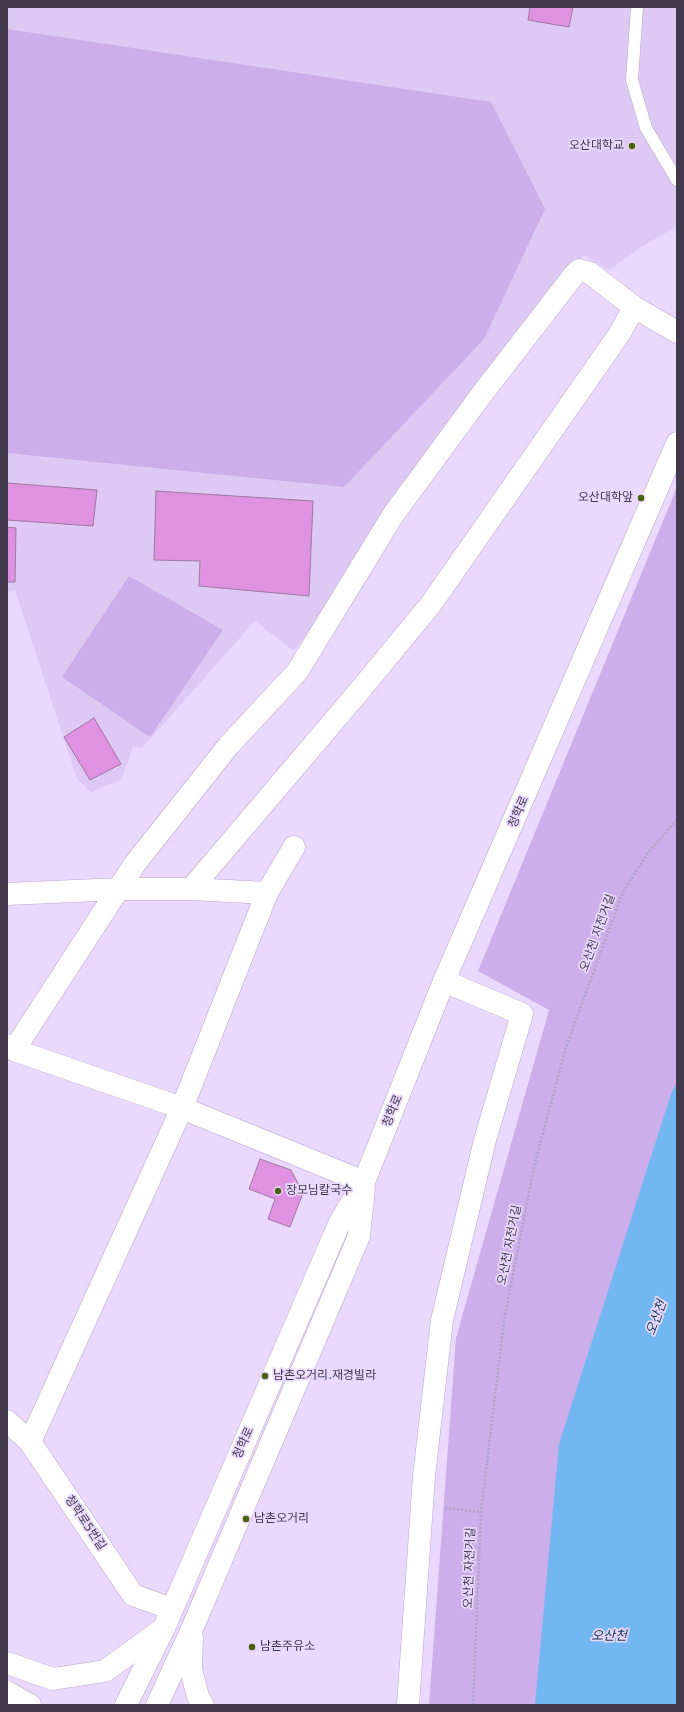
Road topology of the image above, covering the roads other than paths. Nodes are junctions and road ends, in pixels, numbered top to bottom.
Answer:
1 (638, 7) edge
2 (677, 180) edge
3 (634, 307) junction
4 (677, 332) edge
5 (677, 443) edge
6 (294, 847) dead end
7 (119, 889) junction
8 (191, 889) junction
9 (267, 892) junction
10 (7, 894) edge
11 (444, 981) junction
12 (10, 1047) edge
13 (182, 1108) junction
14 (364, 1182) junction
15 (7, 1421) edge
16 (30, 1442) junction
17 (168, 1618) junction
18 (192, 1629) junction
19 (7, 1663) edge
20 (7, 1692) edge
21 (30, 1705) edge
22 (126, 1705) edge
23 (157, 1705) edge
24 (203, 1705) edge
25 (408, 1705) edge

1 - 2 lane
3 - 4 street
3 - 7 street
3 - 8 street
5 - 11 street, 청학로
6 - 9 street
7 - 8 street
7 - 10 street
7 - 12 street
8 - 9 street
9 - 13 street
11 - 14 street, 청학로
11 - 25 street
12 - 13 street
13 - 14 street
13 - 16 street
14 - 17 street, 청학로
14 - 18 street, 청학로
15 - 16 street, 청학로5번길
16 - 17 street, 청학로5번길
17 - 19 street
17 - 22 street, 청학로
18 - 23 street, 청학로
18 - 24 street
20 - 21 street

